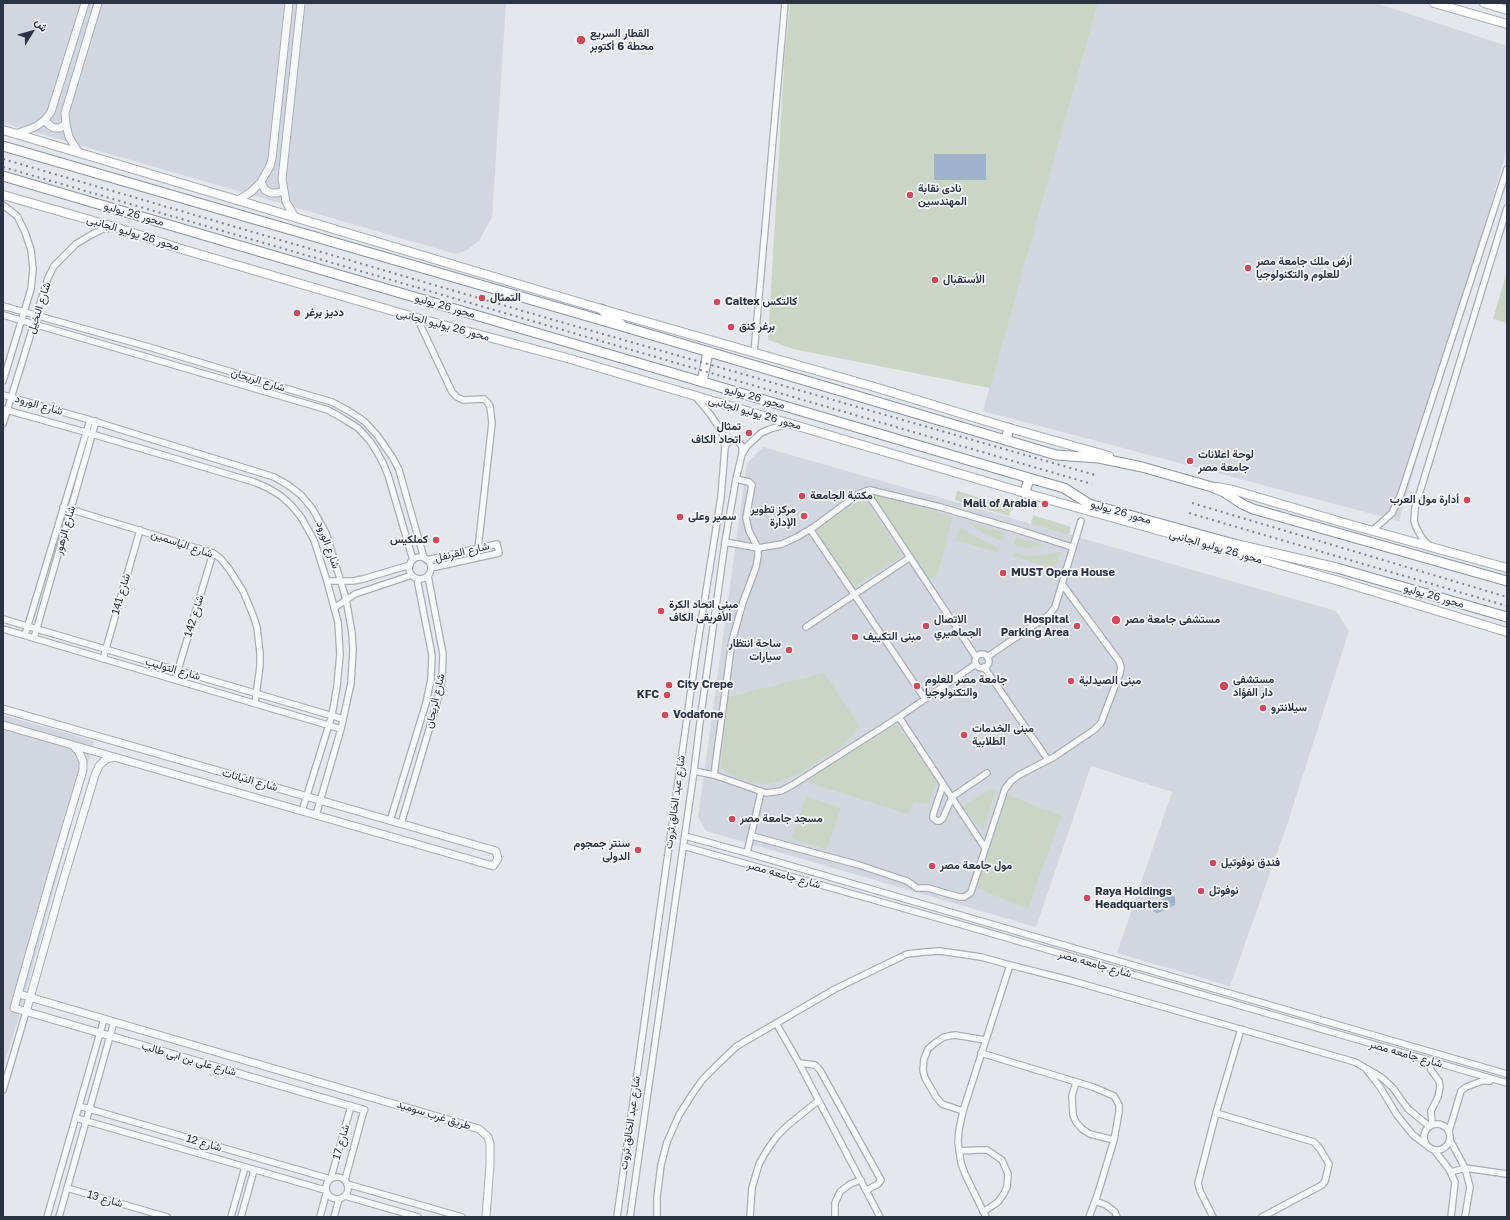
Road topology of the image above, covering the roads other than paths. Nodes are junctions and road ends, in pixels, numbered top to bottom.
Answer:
1 (85, 3) edge
2 (98, 3) edge
3 (289, 3) edge
4 (301, 3) edge
5 (785, 3) edge
6 (1434, 3) edge
7 (1484, 3) edge
8 (1507, 10) edge
9 (1507, 24) edge
10 (45, 120) junction
11 (66, 124) junction
12 (3, 130) edge
13 (16, 134) junction
14 (3, 146) edge
15 (79, 154) junction
16 (1507, 169) edge
17 (3, 176) edge
18 (261, 182) junction
19 (283, 191) junction
20 (3, 196) edge
21 (238, 200) junction
22 (3, 205) edge
23 (1507, 208) edge
24 (295, 217) junction
25 (118, 228) junction
26 (3, 306) edge
27 (601, 309) junction
28 (24, 312) junction
29 (3, 315) edge
30 (37, 315) junction
31 (417, 318) junction
32 (21, 320) junction
33 (34, 324) junction
34 (625, 327) junction
35 (708, 352) junction
36 (754, 353) junction
37 (3, 381) edge
38 (702, 382) junction
39 (3, 395) edge
40 (694, 396) junction
41 (11, 397) junction
42 (5, 410) edge
43 (93, 421) junction
44 (792, 423) junction
45 (3, 424) edge
46 (1009, 428) junction
47 (89, 433) junction
48 (377, 435) junction
49 (1006, 440) junction
50 (370, 441) junction
51 (725, 447) junction
52 (742, 454) junction
53 (223, 460) junction
54 (1142, 467) junction
55 (248, 468) junction
56 (220, 472) junction
57 (1029, 478) junction
58 (244, 479) junction
59 (736, 479) junction
60 (1212, 486) junction
61 (866, 491) junction
62 (1025, 493) junction
63 (63, 507) junction
64 (71, 509) junction
65 (1080, 521) dead end
66 (810, 529) junction
67 (140, 530) junction
68 (1372, 531) junction
69 (1181, 532) junction
70 (725, 542) junction
71 (1430, 546) junction
72 (1072, 547) junction
73 (478, 548) junction
74 (758, 548) junction
75 (213, 553) junction
76 (477, 558) junction
77 (909, 558) junction
78 (426, 559) junction
79 (412, 562) junction
80 (431, 568) junction
81 (1507, 568) edge
82 (412, 575) junction
83 (428, 576) junction
84 (417, 578) junction
85 (327, 581) junction
86 (340, 581) junction
87 (1507, 581) edge
88 (1062, 584) junction
89 (855, 595) junction
90 (346, 600) junction
91 (334, 608) junction
92 (1507, 617) edge
93 (3, 619) edge
94 (27, 626) junction
95 (806, 627) dead end
96 (3, 629) edge
97 (36, 629) junction
98 (1507, 632) edge
99 (25, 635) junction
100 (34, 638) junction
101 (106, 649) junction
102 (976, 657) junction
103 (987, 657) junction
104 (103, 658) junction
105 (976, 664) junction
106 (984, 667) junction
107 (178, 670) junction
108 (175, 680) junction
109 (257, 693) junction
110 (925, 699) junction
111 (255, 703) junction
112 (426, 703) junction
113 (436, 706) junction
114 (3, 709) edge
115 (332, 715) junction
116 (899, 717) junction
117 (343, 719) junction
118 (3, 725) edge
119 (329, 726) junction
120 (341, 729) junction
121 (73, 745) junction
122 (116, 757) junction
123 (1048, 760) junction
124 (694, 771) junction
125 (987, 774) dead end
126 (714, 775) junction
127 (943, 785) junction
128 (761, 792) junction
129 (306, 797) junction
130 (952, 797) junction
131 (320, 800) junction
132 (302, 811) junction
133 (316, 815) junction
134 (390, 821) junction
135 (401, 824) junction
136 (685, 836) junction
137 (752, 836) junction
138 (683, 846) junction
139 (985, 848) junction
140 (747, 853) junction
141 (1010, 965) junction
142 (19, 994) junction
143 (30, 997) junction
144 (26, 1012) junction
145 (104, 1019) junction
146 (114, 1022) junction
147 (776, 1023) junction
148 (1241, 1029) junction
149 (100, 1033) junction
150 (110, 1036) junction
151 (986, 1040) junction
152 (981, 1053) junction
153 (1428, 1061) junction
154 (799, 1063) junction
155 (1365, 1068) junction
156 (1507, 1074) edge
157 (1497, 1080) junction
158 (1076, 1082) junction
159 (1507, 1083) edge
160 (3, 1090) edge
161 (368, 1096) joint
162 (818, 1101) junction
163 (79, 1106) junction
164 (351, 1106) junction
165 (89, 1110) junction
166 (364, 1110) joint
167 (963, 1111) junction
168 (1216, 1113) junction
169 (76, 1118) junction
170 (86, 1121) junction
171 (1430, 1125) junction
172 (1449, 1131) junction
173 (1114, 1140) junction
174 (1450, 1140) junction
175 (1425, 1144) junction
176 (1434, 1150) junction
177 (959, 1151) junction
178 (245, 1167) junction
179 (1465, 1168) junction
180 (254, 1170) junction
181 (1451, 1172) junction
182 (1507, 1174) edge
183 (330, 1179) junction
184 (861, 1180) junction
185 (346, 1182) junction
186 (67, 1188) junction
187 (867, 1190) junction
188 (326, 1192) junction
189 (345, 1196) junction
190 (339, 1200) junction
191 (1095, 1201) junction
192 (985, 1214) edge
193 (411, 1216) edge
194 (47, 1217) edge
195 (58, 1217) edge
196 (167, 1217) edge
197 (231, 1217) edge
198 (241, 1217) edge
199 (320, 1217) edge
200 (334, 1217) edge
201 (418, 1217) edge
202 (462, 1217) edge
203 (486, 1217) edge
204 (617, 1217) edge
205 (630, 1217) edge
206 (657, 1217) edge
207 (750, 1217) edge
208 (835, 1217) edge
209 (880, 1217) edge
210 (1089, 1217) edge
211 (1117, 1217) edge
212 (1213, 1217) edge
213 (1262, 1217) edge
214 (1451, 1217) edge
215 (1465, 1217) edge

1 - 10 street
2 - 11 street
3 - 18 street
4 - 19 street
5 - 36 street
6 - 9 main road
7 - 8 main road
10 - 11 street
10 - 13 street
11 - 15 street
12 - 13 main road
13 - 15 main road
14 - 34 highway
15 - 21 main road
16 - 68 street
17 - 38 highway, محور 26 يوليو
18 - 19 street
18 - 21 street
19 - 24 street
20 - 25 main road, محور 26 يوليو الجانبى
21 - 24 main road
22 - 28 street, شارع النخيل
23 - 71 street
24 - 27 main road
25 - 30 street, شارع النخيل
25 - 31 main road, محور 26 يوليو الجانبى
26 - 28 street, شارع الريحان
27 - 34 highway
27 - 36 main road
28 - 30 street, شارع الريحان
28 - 32 street, شارع النخيل
29 - 32 street, شارع الريحان
30 - 33 street, شارع النخيل
30 - 48 street, شارع الريحان
31 - 40 main road, محور 26 يوليو الجانبى
31 - 73 street
32 - 33 street, شارع الريحان
32 - 37 street, شارع النخيل
33 - 41 street, شارع النخيل
33 - 50 street, شارع الريحان
34 - 35 highway
35 - 38 highway
35 - 49 highway
36 - 46 main road
38 - 57 highway, محور 26 يوليو
39 - 41 street, شارع الورود
40 - 44 main road, محور 26 يوليو الجانبى
40 - 51 street, شارع عبد الخالق ثروت
41 - 42 street, شارع النخيل
41 - 43 street, شارع الورود
42 - 45 street, شارع النخيل
42 - 47 street, شارع الورود
43 - 47 street, شارع الزهور
43 - 53 street, شارع الورود
44 - 52 street, شارع عبد الخالق ثروت
44 - 62 main road, محور 26 يوليو الجانبى
46 - 49 highway
46 - 54 main road
47 - 56 street, شارع الورود
47 - 63 street, شارع الزهور
47 - 64 street, شارع الزهور
48 - 50 street
48 - 78 street, شارع الريحان
49 - 54 highway
50 - 79 street, شارع الريحان
51 - 52 street
51 - 204 street, شارع عبد الخالق ثروت
52 - 59 street, شارع عبد الخالق ثروت
53 - 55 street, شارع الورود
53 - 56 street
54 - 60 highway
55 - 58 street
55 - 86 street, شارع الورود
56 - 58 street, شارع الورود
57 - 62 highway
57 - 69 highway, محور 26 يوليو
58 - 85 street, شارع الورود
59 - 70 street, شارع عبد الخالق ثروت
59 - 74 street
60 - 68 main road
60 - 87 highway
61 - 66 street
61 - 72 street
61 - 77 street
62 - 69 main road, محور 26 يوليو الجانبى
63 - 64 street, شارع الياسمين
63 - 94 street, شارع الزهور
64 - 67 street, شارع الياسمين
64 - 97 street, شارع الزهور
65 - 72 street
66 - 74 street
66 - 89 street
67 - 75 street, شارع الياسمين
67 - 101 street, شارع 141
68 - 71 main road
69 - 92 highway, محور 26 يوليو
69 - 98 main road, محور 26 يوليو الجانبى
70 - 74 street
70 - 124 street, شارع عبد الخالق ثروت
71 - 81 main road
72 - 88 street
73 - 76 street
73 - 76 street, شارع القرنفل
73 - 78 street, شارع القرنفل
74 - 126 street
75 - 107 street, شارع 142
75 - 109 street, شارع الياسمين
76 - 80 street, شارع القرنفل
77 - 89 street
77 - 102 street
78 - 79 street
78 - 80 street
79 - 82 street
79 - 86 street
80 - 83 street
82 - 84 street
82 - 90 street
83 - 84 street
83 - 113 street, شارع الريحان
84 - 112 street, شارع الريحان
85 - 86 street
85 - 91 street, شارع الورود
86 - 90 street, شارع الورود
88 - 103 street
88 - 123 street
89 - 95 street
89 - 110 street
90 - 91 street
90 - 117 street, شارع الورود
91 - 115 street, شارع الورود
93 - 94 street, شارع التوليب
94 - 97 street, شارع التوليب
94 - 99 street, شارع الزهور
96 - 99 street, شارع التوليب
97 - 100 street, شارع الزهور
97 - 101 street, شارع التوليب
99 - 100 street, شارع التوليب
100 - 104 street, شارع التوليب
101 - 104 street, شارع 141
101 - 107 street, شارع التوليب
102 - 103 street
102 - 105 street
103 - 106 street
104 - 108 street, شارع التوليب
105 - 106 street
105 - 110 street
106 - 123 street
107 - 108 street, شارع 142
107 - 109 street, شارع التوليب
108 - 111 street, شارع التوليب
109 - 111 street, شارع الياسمين
109 - 115 street, شارع التوليب
110 - 116 street
111 - 119 street, شارع التوليب
112 - 113 street
112 - 134 street, شارع الريحان
113 - 135 street, شارع الريحان
114 - 129 street, شارع النباتات
115 - 117 street, شارع التوليب
115 - 119 street, شارع الورود
116 - 127 street
116 - 128 street
117 - 120 street, شارع الورود
118 - 121 street, شارع النباتات
119 - 120 street, شارع التوليب
119 - 129 street, شارع الورود
120 - 131 street, شارع الورود
121 - 122 street, شارع النباتات
121 - 142 street
122 - 132 street, شارع النباتات
122 - 143 street
123 - 139 street
124 - 126 street
124 - 136 street, شارع عبد الخالق ثروت
125 - 130 street
126 - 128 street
127 - 130 street
127 - 130 street
128 - 137 street
129 - 131 street, شارع النباتات
129 - 132 street, شارع الورود
130 - 139 street
131 - 133 street, شارع الورود
131 - 134 street, شارع النباتات
132 - 133 street, شارع النباتات
133 - 135 street, شارع النباتات
134 - 135 street, شارع النباتات
136 - 138 street, شارع عبد الخالق ثروت
136 - 140 street, شارع جامعه مصر
137 - 139 street
137 - 140 street
138 - 153 street, شارع جامعه مصر
138 - 205 street, شارع عبد الخالق ثروت
140 - 156 street, شارع جامعه مصر
141 - 147 street
141 - 148 street
141 - 151 street
142 - 143 street, شارع على بن ابى طالب
142 - 144 street, شارع على بن ابى طالب
143 - 144 street
143 - 145 street, شارع على بن ابى طالب
144 - 149 street, شارع على بن ابى طالب
144 - 160 street
145 - 146 street, شارع على بن ابى طالب
145 - 149 street
146 - 150 street
146 - 161 street, شارع على بن ابى طالب
147 - 154 street
147 - 206 street
148 - 155 street
148 - 168 street
149 - 150 street, شارع على بن ابى طالب
149 - 163 street
150 - 164 street, شارع على بن ابى طالب
150 - 165 street
151 - 152 street
151 - 167 street
152 - 158 street
152 - 167 street
153 - 157 street, شارع جامعه مصر
153 - 171 street
154 - 162 street
154 - 187 street
155 - 171 street
155 - 175 street
157 - 159 street, شارع جامعه مصر
157 - 172 street
158 - 173 street
158 - 173 street
161 - 203 street, طريق غرب سوميد
162 - 184 street
162 - 207 street
163 - 165 street, شارع 12
163 - 169 street
164 - 166 street, شارع على بن ابى طالب
164 - 183 street, شارع 17
165 - 170 street
165 - 183 street, شارع 12
166 - 185 street, شارع 17
167 - 177 street
168 - 212 street
168 - 213 street
169 - 170 street, شارع 12
169 - 194 street
170 - 178 street, شارع 12
170 - 186 street
171 - 172 street
171 - 175 street
172 - 174 street
173 - 191 street
174 - 176 street
174 - 179 street
175 - 176 street
176 - 181 street
177 - 192 street
177 - 192 street
178 - 180 street, شارع 12
178 - 197 street
179 - 181 street
179 - 182 street
179 - 215 street
180 - 188 street, شارع 12
180 - 198 street
181 - 214 street
183 - 185 street
183 - 188 street
184 - 187 street
184 - 208 street
185 - 189 street
185 - 202 street
186 - 195 street
186 - 196 street, شارع 13
187 - 209 street
188 - 190 street
188 - 199 street
189 - 190 street
189 - 193 street
190 - 200 street
191 - 210 street
191 - 211 street
193 - 201 street

